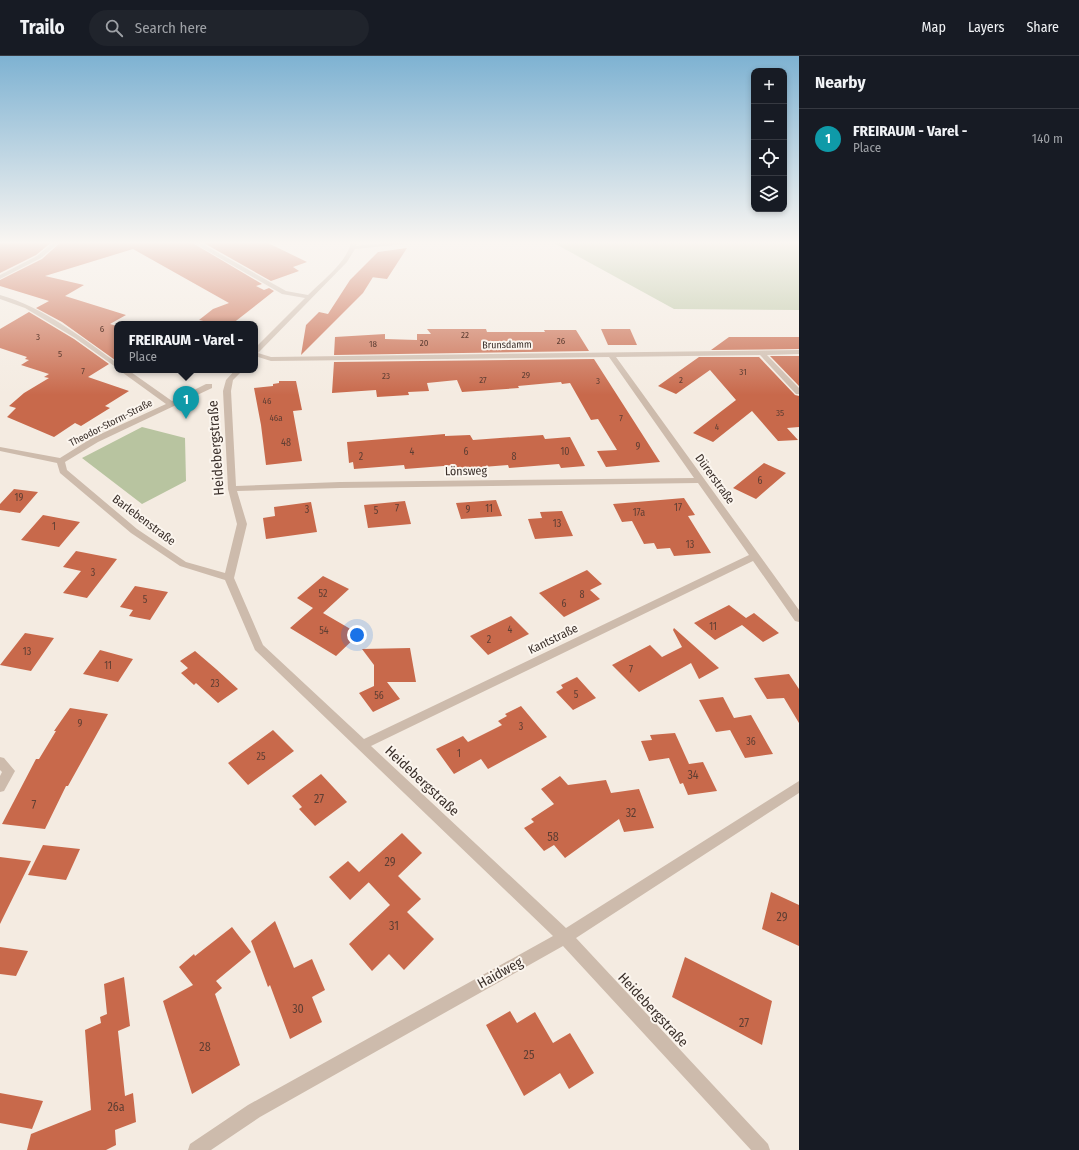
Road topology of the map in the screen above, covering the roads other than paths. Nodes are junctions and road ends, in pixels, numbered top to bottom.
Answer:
1 (284, 293) edge
2 (312, 293) edge
3 (0, 297) edge
4 (308, 297) junction
5 (258, 350) edge
6 (761, 352) junction
7 (799, 352) edge
8 (258, 354) edge
9 (610, 354) junction
10 (114, 364) edge
11 (127, 373) edge
12 (236, 373) edge
13 (209, 386) dead end
14 (799, 392) edge
15 (171, 404) junction
16 (0, 449) edge
17 (61, 461) junction
18 (701, 480) junction
19 (232, 489) junction
20 (755, 556) junction
21 (229, 578) junction
22 (799, 618) edge
23 (362, 745) junction
24 (0, 762) edge
25 (799, 786) edge
26 (0, 787) edge
27 (565, 937) junction
28 (196, 1150) edge
29 (762, 1150) edge

1 - 4 street
2 - 4 street
3 - 10 street
4 - 5 street
6 - 7 street, Brunsdamm
6 - 9 street, Brunsdamm
6 - 14 street
8 - 9 street, Brunsdamm
9 - 18 street, Dürerstraße
11 - 15 street, Theodor-Storm-Straße
12 - 19 street, Heidebergstraße
13 - 15 street, Theodor-Storm-Straße
15 - 17 street, Theodor-Storm-Straße
16 - 17 street
17 - 21 street, Barlebenstraße
18 - 19 street, Lönsweg
18 - 20 street, Dürerstraße
19 - 21 street, Heidebergstraße
20 - 22 street, Dürerstraße
20 - 23 street, Kantstraße
21 - 23 street, Heidebergstraße
23 - 27 street, Heidebergstraße
24 - 26 street
25 - 27 street, Haidweg
27 - 28 street, Haidweg
27 - 29 street, Heidebergstraße

